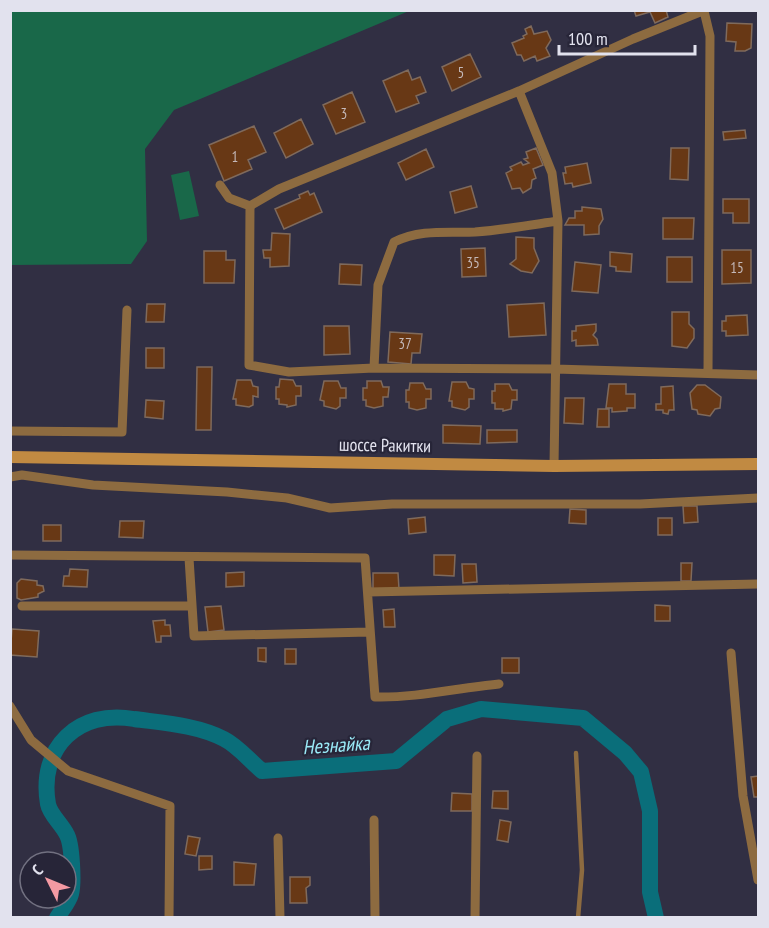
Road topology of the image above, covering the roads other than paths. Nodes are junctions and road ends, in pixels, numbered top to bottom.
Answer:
1 (704, 11) edge
2 (519, 91) junction
3 (220, 185) dead end
4 (250, 206) junction
5 (558, 221) junction
6 (127, 310) dead end
7 (374, 368) junction
8 (555, 369) junction
9 (708, 372) junction
10 (758, 375) edge
11 (10, 430) edge
12 (10, 457) edge
13 (759, 464) edge
14 (554, 466) junction
15 (10, 477) edge
16 (759, 498) edge
17 (10, 555) edge
18 (189, 558) junction
19 (759, 584) edge
20 (368, 592) junction
21 (22, 606) dead end
22 (191, 606) junction
23 (369, 632) junction
24 (731, 653) dead end
25 (499, 684) dead end
26 (10, 706) edge
27 (576, 753) dead end
28 (477, 756) dead end
29 (374, 820) dead end
30 (278, 838) dead end
31 (759, 880) edge
32 (169, 918) edge
33 (279, 918) edge
34 (375, 918) edge
35 (475, 918) edge
36 (578, 918) edge

1 - 2 street
1 - 9 street
2 - 4 street
2 - 5 street
3 - 4 street
4 - 7 street
5 - 7 street
5 - 8 street
6 - 11 street
7 - 8 street
8 - 9 street
8 - 14 street
9 - 10 street
12 - 14 main road, шоссе Ракитки
13 - 14 main road, шоссе Ракитки
15 - 16 street
17 - 18 street
18 - 20 street
18 - 22 street
19 - 20 street
20 - 23 street
21 - 22 street
22 - 23 street
23 - 25 street
24 - 31 street
26 - 32 street
27 - 36 lane
28 - 35 street
29 - 34 street
30 - 33 street

